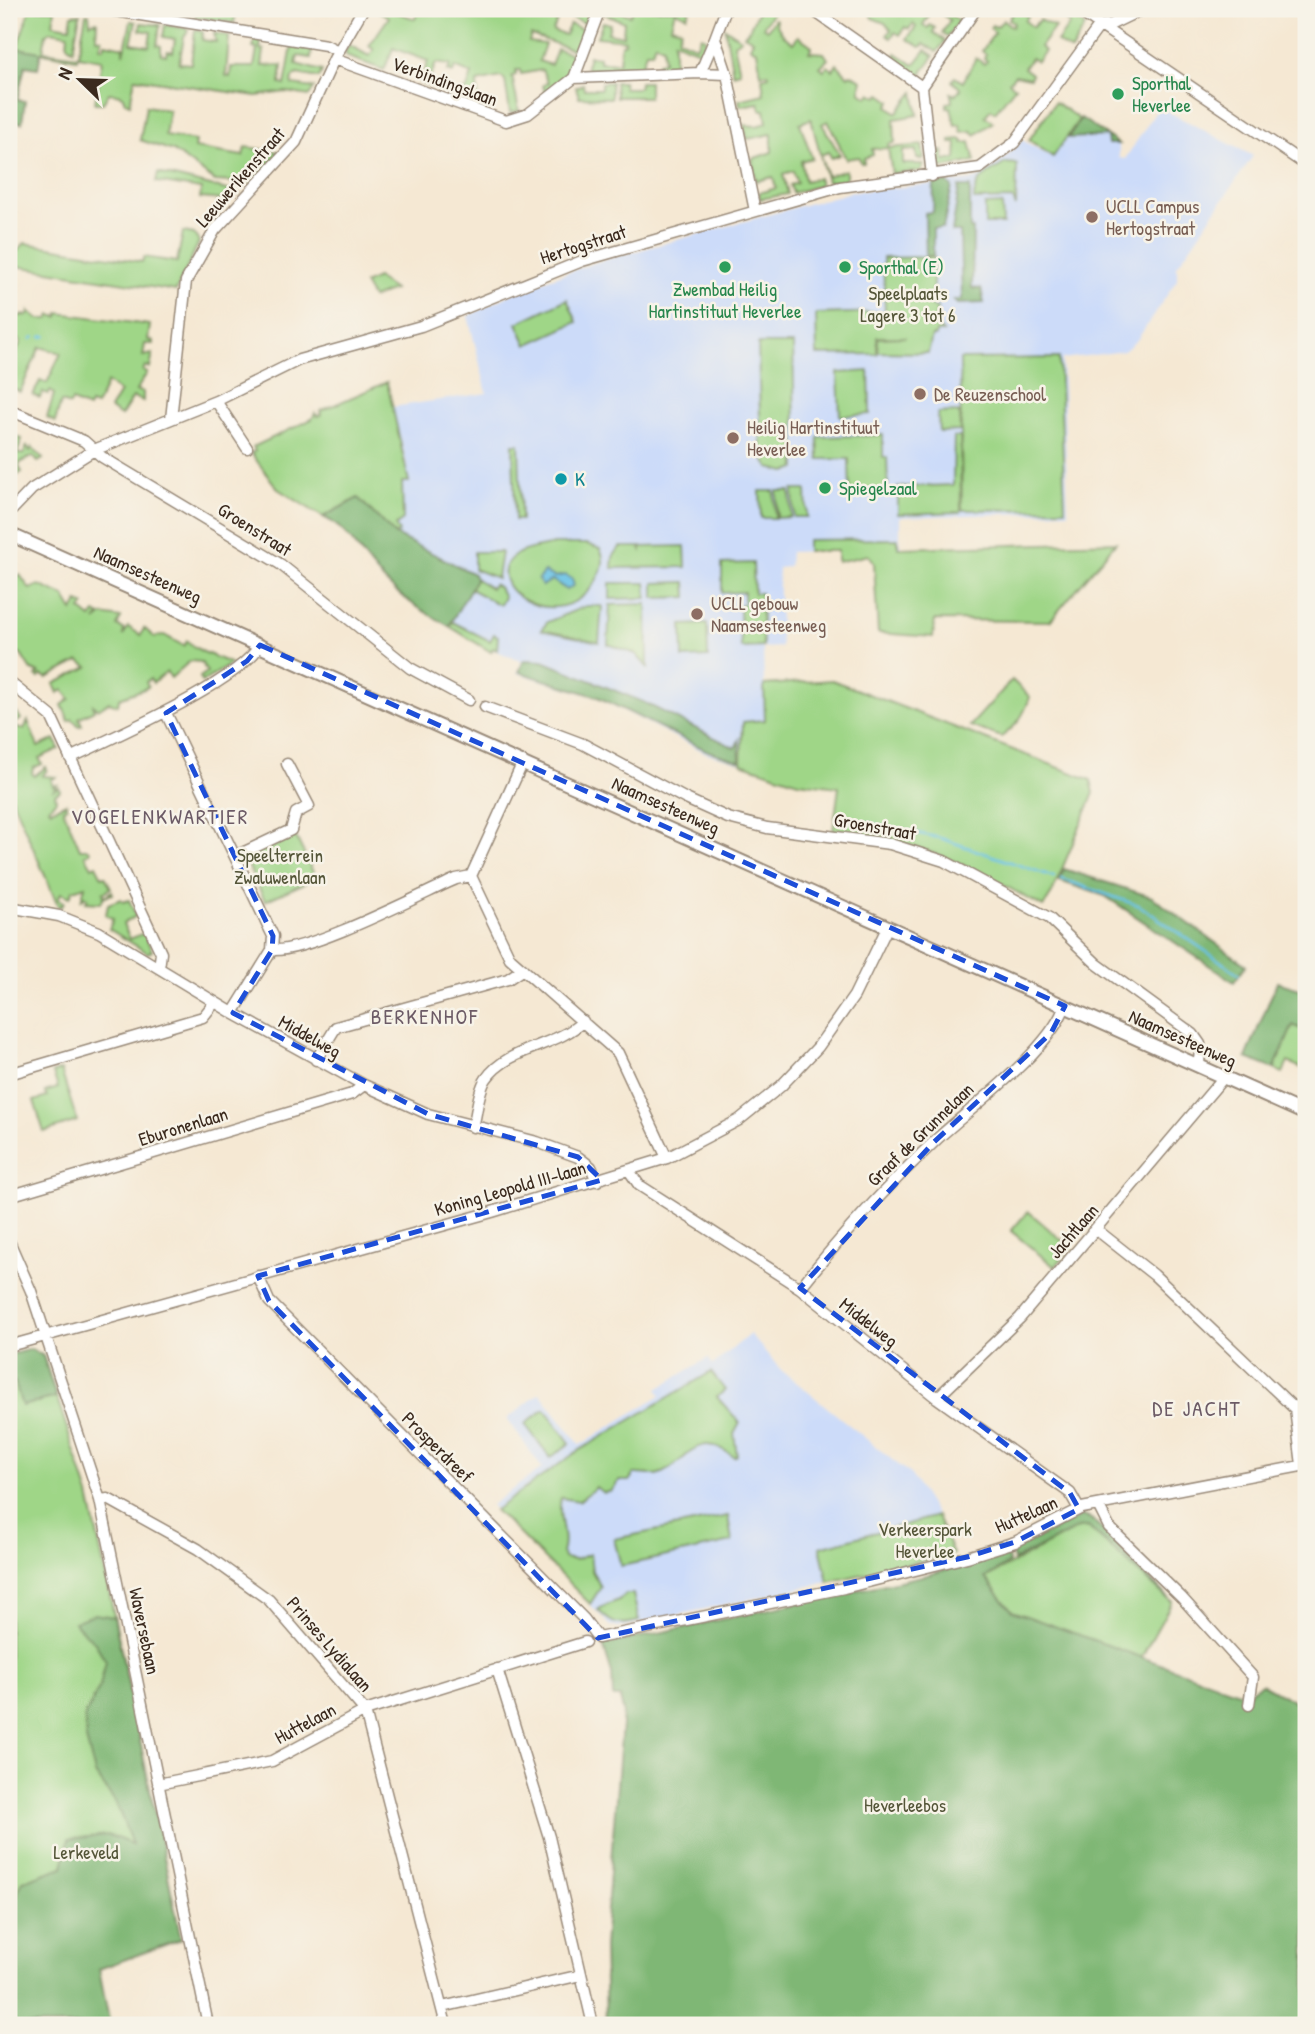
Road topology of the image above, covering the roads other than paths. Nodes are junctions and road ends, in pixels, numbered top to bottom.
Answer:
1 (103, 9) edge
2 (363, 9) edge
3 (600, 9) edge
4 (726, 9) edge
5 (811, 9) edge
6 (976, 9) edge
7 (1076, 9) edge
8 (1143, 9) edge
9 (1100, 25) junction
10 (715, 38) junction
11 (336, 55) junction
12 (700, 73) junction
13 (727, 74) junction
14 (574, 78) junction
15 (922, 87) junction
16 (1306, 165) edge
17 (932, 176) junction
18 (755, 211) junction
19 (216, 401) junction
20 (9, 410) edge
21 (171, 419) junction
22 (247, 448) dead end
23 (94, 450) junction
24 (9, 513) edge
25 (9, 534) edge
26 (260, 645) junction
27 (9, 682) edge
28 (469, 700) dead end
29 (485, 707) dead end
30 (166, 713) junction
31 (70, 758) junction
32 (523, 762) junction
33 (288, 764) dead end
34 (236, 856) junction
35 (471, 876) junction
36 (9, 906) edge
37 (888, 926) junction
38 (272, 950) junction
39 (159, 968) junction
40 (523, 969) junction
41 (215, 1002) junction
42 (1065, 1006) junction
43 (233, 1013) junction
44 (583, 1021) junction
45 (316, 1060) junction
46 (1199, 1066) junction
47 (9, 1074) edge
48 (1224, 1077) junction
49 (364, 1085) junction
50 (1306, 1114) edge
51 (473, 1127) junction
52 (667, 1158) junction
53 (630, 1172) junction
54 (597, 1181) junction
55 (9, 1196) edge
56 (1097, 1230) junction
57 (9, 1241) edge
58 (12, 1253) edge
59 (258, 1276) junction
60 (800, 1288) junction
61 (44, 1336) junction
62 (9, 1346) edge
63 (937, 1398) junction
64 (1306, 1398) edge
65 (1295, 1409) junction
66 (1304, 1465) edge
67 (100, 1500) junction
68 (1098, 1505) junction
69 (1079, 1509) junction
70 (598, 1638) joint
71 (585, 1642) dead end
72 (497, 1669) junction
73 (1250, 1705) dead end
74 (365, 1711) junction
75 (158, 1784) junction
76 (581, 1975) junction
77 (442, 2007) junction
78 (208, 2025) edge
79 (446, 2025) edge
80 (593, 2025) edge

1 - 11 street, Verbindingslaan
2 - 11 street, Leeuwerikenstraat
3 - 14 street
4 - 10 street
5 - 15 street
6 - 15 street
7 - 9 street
8 - 9 street
9 - 16 street
9 - 17 street, Hertogstraat
10 - 12 street
10 - 13 street
11 - 14 street, Verbindingslaan
11 - 21 street, Leeuwerikenstraat
12 - 13 street
12 - 14 street
13 - 18 street
15 - 17 street
17 - 18 street, Hertogstraat
18 - 19 street, Hertogstraat
19 - 21 street, Hertogstraat
19 - 22 street
20 - 23 street, Groenstraat
21 - 23 street, Hertogstraat
23 - 24 street, Hertogstraat
23 - 28 street, Groenstraat
25 - 26 main road, Naamsesteenweg
26 - 30 street
26 - 32 main road, Naamsesteenweg
27 - 31 street
29 - 46 street, Groenstraat
30 - 31 street
30 - 34 street
31 - 39 street
32 - 35 street
32 - 37 main road, Naamsesteenweg
33 - 34 street
34 - 38 street
35 - 38 street
35 - 40 street
36 - 39 street, Middelweg
37 - 42 main road, Naamsesteenweg
37 - 52 street, Koning Leopold III-laan
38 - 43 street
39 - 41 street, Middelweg
40 - 44 street
40 - 45 street
41 - 43 street, Middelweg
41 - 47 street
42 - 46 main road, Naamsesteenweg
42 - 60 street, Graaf de Grunnelaan
43 - 45 street, Middelweg
44 - 51 street
44 - 52 street
45 - 49 street, Middelweg
46 - 48 main road, Naamsesteenweg
48 - 50 main road, Naamsesteenweg
48 - 56 street, Jachtlaan
49 - 51 street, Middelweg
49 - 55 street, Eburonenlaan
51 - 54 street, Middelweg
52 - 53 street, Koning Leopold III-laan
53 - 54 street, Koning Leopold III-laan
53 - 60 street, Middelweg
54 - 59 street, Koning Leopold III-laan
56 - 63 street, Jachtlaan
56 - 65 street
57 - 58 street, Waversebaan
58 - 61 street, Waversebaan
59 - 61 street, Koning Leopold III-laan
59 - 70 street, Prosperdreef
60 - 63 street, Middelweg
61 - 62 street, Koning Leopold III-laan
61 - 67 street, Waversebaan
63 - 69 street, Middelweg
64 - 65 street
65 - 66 street
66 - 68 street, Huttelaan
67 - 74 street, Prinses Lydialaan
67 - 75 street, Waversebaan
68 - 69 street, Huttelaan
68 - 73 street
69 - 70 street, Huttelaan
71 - 72 street, Huttelaan
72 - 74 street, Huttelaan
72 - 76 street
74 - 75 street, Huttelaan
74 - 77 street, Prinses Lydialaan
75 - 78 street, Waversebaan
76 - 77 street
76 - 80 street
77 - 79 street, Prinses Lydialaan

